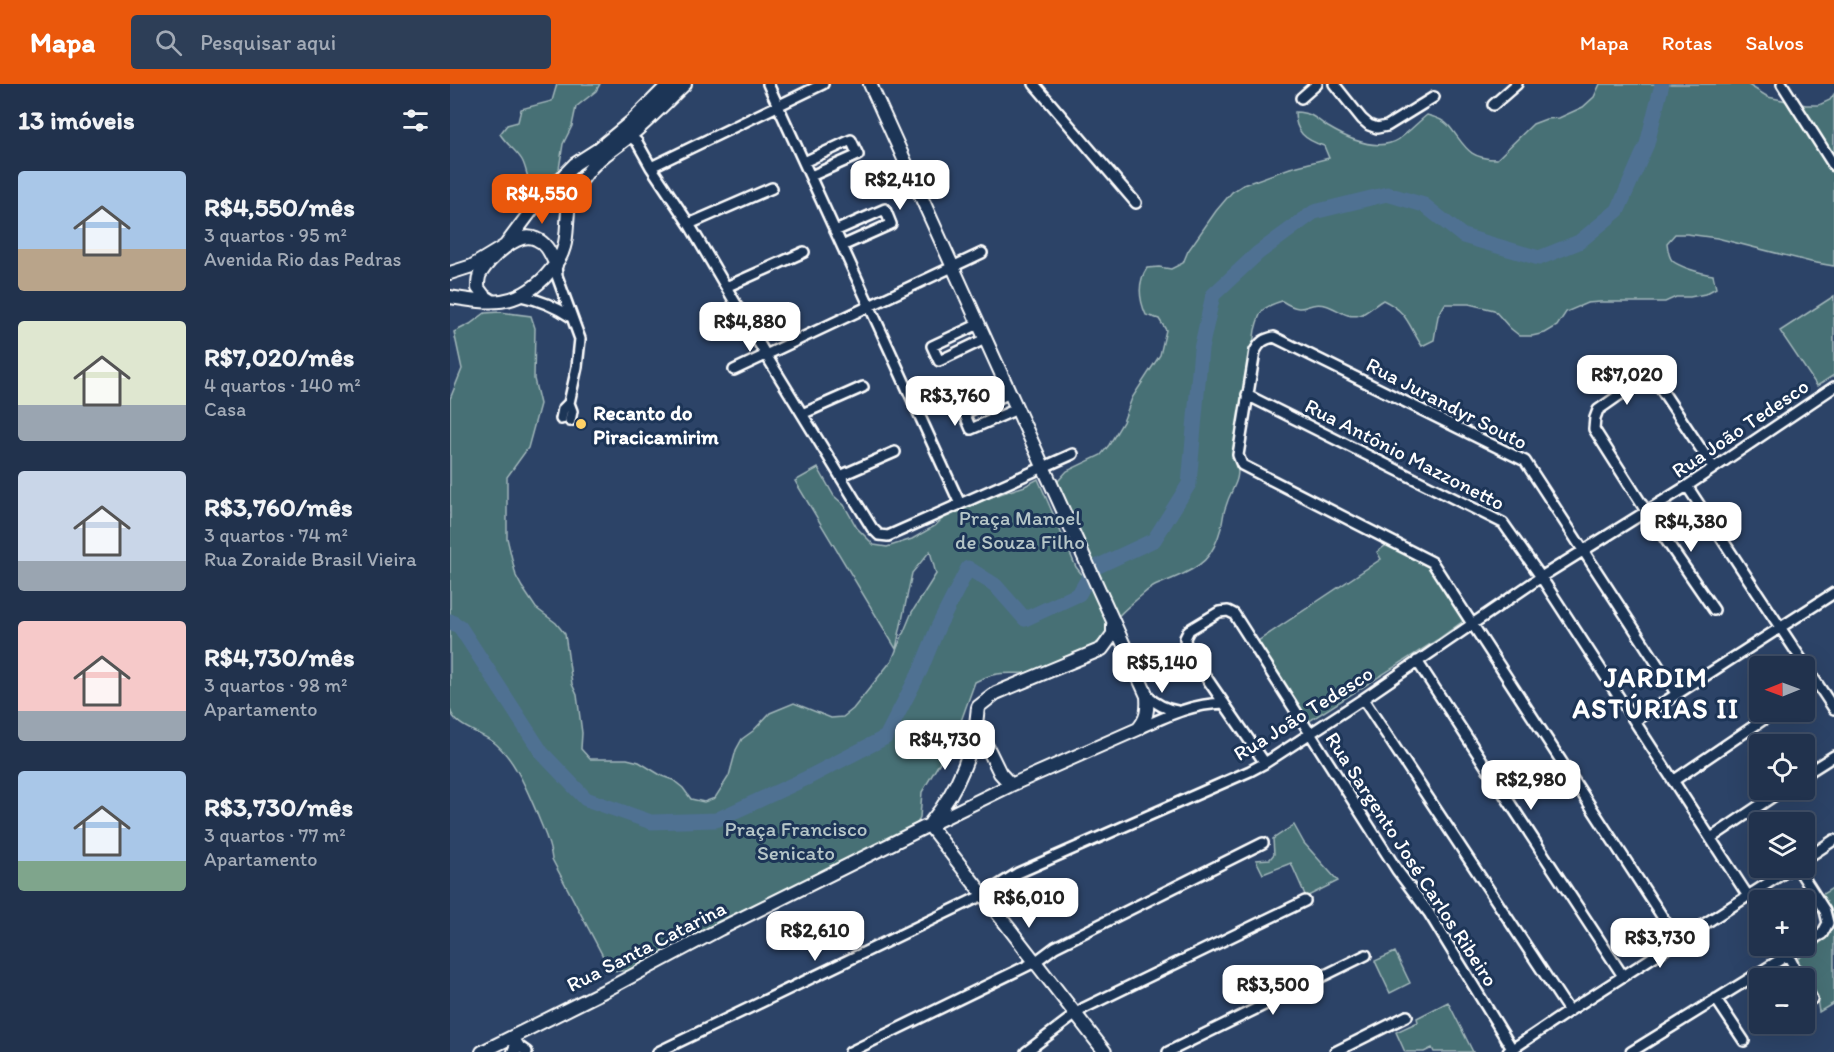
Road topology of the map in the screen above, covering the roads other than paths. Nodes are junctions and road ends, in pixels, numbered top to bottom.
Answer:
1 (669, 84) edge
2 (685, 84) edge
3 (768, 84) edge
4 (823, 84) edge
5 (870, 84) edge
6 (1034, 84) edge
7 (1317, 84) edge
8 (1334, 84) edge
9 (1517, 84) edge
10 (1782, 84) edge
11 (1300, 98) dead end
12 (1431, 99) dead end
13 (1493, 105) dead end
14 (778, 106) junction
15 (630, 136) junction
16 (804, 162) junction
17 (1834, 166) edge
18 (651, 167) junction
19 (811, 177) junction
20 (772, 188) dead end
21 (1136, 203) dead end
22 (689, 224) junction
23 (835, 231) junction
24 (505, 246) junction
25 (842, 246) junction
26 (804, 252) dead end
27 (982, 253) dead end
28 (556, 265) junction
29 (953, 267) junction
30 (450, 273) edge
31 (726, 287) junction
32 (521, 296) junction
33 (450, 297) edge
34 (492, 302) junction
35 (870, 306) junction
36 (570, 317) junction
37 (979, 324) junction
38 (986, 339) junction
39 (766, 355) junction
40 (734, 370) dead end
41 (863, 387) dead end
42 (1834, 387) edge
43 (1010, 393) junction
44 (1247, 395) junction
45 (1017, 409) junction
46 (802, 414) junction
47 (565, 420) dead end
48 (895, 452) dead end
49 (1073, 454) dead end
50 (1043, 467) junction
51 (1713, 467) junction
52 (840, 476) junction
53 (1687, 486) junction
54 (960, 504) junction
55 (1646, 511) junction
56 (1582, 549) junction
57 (1540, 577) junction
58 (1834, 593) edge
59 (1714, 610) dead end
60 (1113, 623) junction
61 (1472, 624) junction
62 (1781, 628) junction
63 (1102, 649) junction
64 (1129, 656) junction
65 (1417, 661) junction
66 (1817, 683) joint
67 (1676, 693) junction
68 (1148, 696) junction
69 (1363, 699) junction
70 (1224, 704) junction
71 (1834, 709) edge
72 (1177, 711) junction
73 (1635, 721) junction
74 (1760, 722) edge
75 (977, 726) junction
76 (1138, 729) junction
77 (1310, 733) junction
78 (1834, 756) edge
79 (1265, 763) junction
80 (1815, 768) edge
81 (1674, 781) junction
82 (1011, 785) junction
83 (1768, 800) edge
84 (929, 825) junction
85 (1711, 838) junction
86 (1834, 840) edge
87 (1263, 843) dead end
88 (1815, 853) edge
89 (1777, 878) edge
90 (983, 894) junction
91 (1748, 896) junction
92 (1815, 896) edge
93 (1305, 901) dead end
94 (1815, 938) edge
95 (1678, 941) junction
96 (1366, 955) dead end
97 (1786, 956) edge
98 (1035, 962) junction
99 (1623, 976) junction
100 (1716, 999) junction
101 (1569, 1011) junction
102 (1076, 1014) junction
103 (1407, 1016) dead end
104 (1744, 1041) dead end
105 (518, 1046) edge
106 (1512, 1051) edge
107 (482, 1052) edge
108 (658, 1052) edge
109 (850, 1052) edge
110 (1026, 1052) edge
111 (1105, 1052) edge
112 (1168, 1052) edge
113 (1335, 1052) edge
114 (1631, 1052) edge

1 - 24 street
2 - 15 street
3 - 14 street
4 - 14 street
5 - 29 street
6 - 21 street
7 - 11 street
8 - 12 street
9 - 13 street
10 - 17 street
14 - 16 street
14 - 18 street
15 - 18 street
15 - 28 street
16 - 19 street
16 - 19 street
18 - 22 street
19 - 23 street
20 - 22 street
22 - 31 street
23 - 25 street
23 - 25 street
24 - 28 street
24 - 30 street
24 - 34 street
25 - 35 street
26 - 31 street
27 - 29 street
28 - 32 street
28 - 36 street
29 - 35 street
29 - 37 street
31 - 39 street
32 - 34 street
32 - 36 street
33 - 34 street
35 - 39 street
35 - 54 street
36 - 47 street
37 - 38 street
37 - 38 street
38 - 43 street
39 - 40 street
39 - 46 street
41 - 46 street
42 - 51 street, Rua João Tedesco
43 - 45 street
43 - 45 street
44 - 56 street, Rua Jurandyr Souto
44 - 57 street, Rua Antônio Mazzonetto
44 - 61 street
45 - 50 street
46 - 52 street
48 - 52 street
49 - 50 street
50 - 54 street
50 - 60 street
51 - 53 street, Rua João Tedesco
51 - 55 street
52 - 54 street
53 - 55 street, Rua João Tedesco
53 - 62 street
55 - 56 street, Rua João Tedesco
55 - 59 street
56 - 57 street, Rua João Tedesco
56 - 67 street, Rua Jurandyr Souto
57 - 61 street, Rua João Tedesco
57 - 73 street, Rua Antônio Mazzonetto
58 - 62 street
60 - 63 street
60 - 64 street
61 - 65 street, Rua João Tedesco
61 - 95 street
62 - 66 street
62 - 67 street
63 - 64 street
63 - 75 street
64 - 68 street
65 - 69 street, Rua João Tedesco
65 - 99 street
66 - 71 street
67 - 73 street
68 - 72 street
68 - 76 street
69 - 77 street, Rua João Tedesco
69 - 101 street
70 - 72 street, Rua Santa Catarina
70 - 77 street, Rua Sargento José Carlos Ribeiro
70 - 79 street
72 - 76 street, Rua Santa Catarina
73 - 81 street, Rua Antônio Mazzonetto
74 - 81 street
75 - 82 street
75 - 84 street
76 - 82 street, Rua Santa Catarina
77 - 79 street, Rua João Tedesco
77 - 106 street, Rua Sargento José Carlos Ribeiro
78 - 80 street
79 - 90 street, Rua João Tedesco
81 - 85 street, Rua Antônio Mazzonetto
82 - 84 street, Rua Santa Catarina
83 - 85 street
84 - 90 street
84 - 105 street, Rua Santa Catarina
85 - 91 street, Rua Antônio Mazzonetto
86 - 88 street
87 - 98 street
89 - 91 street
90 - 98 street
90 - 108 street, Rua João Tedesco
91 - 95 street
92 - 94 street
93 - 102 street
95 - 99 street
96 - 112 street
97 - 100 street
98 - 102 street
98 - 109 street
99 - 101 street
100 - 104 street
100 - 114 street
101 - 106 street
102 - 110 street
102 - 111 street
103 - 113 street
105 - 107 street, Rua Santa Catarina

